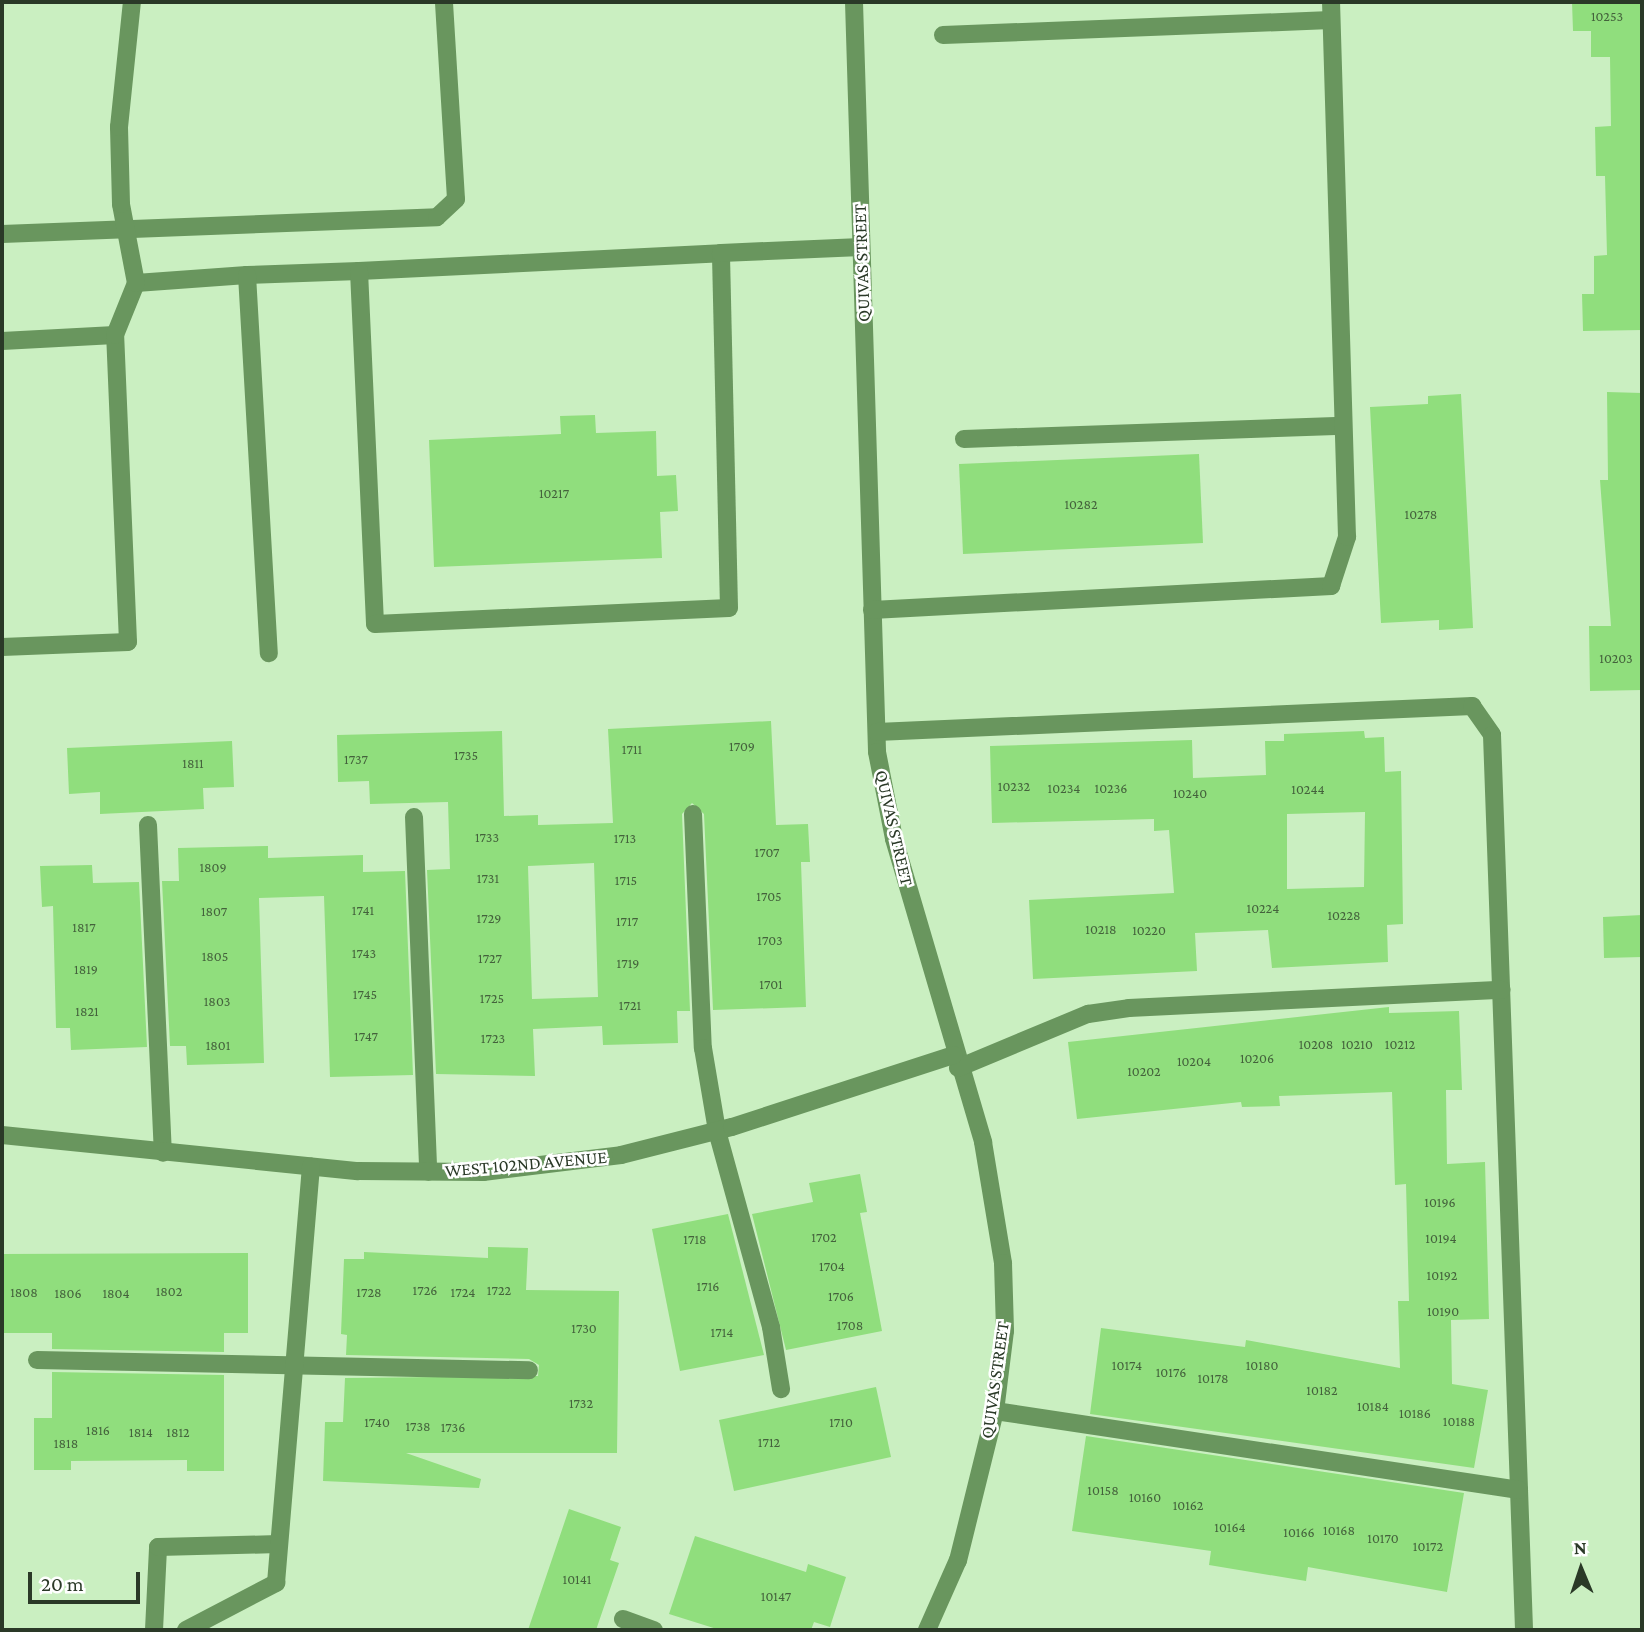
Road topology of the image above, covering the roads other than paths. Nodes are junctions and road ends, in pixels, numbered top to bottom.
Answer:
1 (132, 2) edge
2 (444, 2) edge
3 (854, 2) edge
4 (1331, 11) edge
5 (943, 35) dead end
6 (125, 228) junction
7 (2, 234) edge
8 (861, 247) junction
9 (721, 253) junction
10 (359, 271) junction
11 (247, 275) junction
12 (136, 283) junction
13 (115, 335) junction
14 (2, 341) edge
15 (1343, 426) junction
16 (964, 439) dead end
17 (872, 610) junction
18 (2, 648) edge
19 (269, 653) dead end
20 (877, 732) junction
21 (693, 814) dead end
22 (414, 817) dead end
23 (148, 825) dead end
24 (1502, 990) junction
25 (956, 1062) junction
26 (717, 1131) junction
27 (2, 1135) edge
28 (163, 1153) junction
29 (311, 1166) junction
30 (428, 1172) junction
31 (37, 1360) dead end
32 (290, 1365) junction
33 (528, 1370) dead end
34 (781, 1389) dead end
35 (995, 1411) junction
36 (1519, 1490) junction
37 (278, 1544) junction
38 (623, 1619) dead end
39 (154, 1630) edge
40 (186, 1630) edge
41 (654, 1630) edge
42 (927, 1630) edge
43 (1524, 1630) edge

1 - 6 street
2 - 6 street
3 - 8 street, QUIVAS STREET
4 - 5 street
4 - 15 street
6 - 7 street
6 - 12 street
8 - 9 street
8 - 17 street, QUIVAS STREET
9 - 10 street
9 - 10 street
10 - 11 street
11 - 12 street
11 - 19 street
12 - 13 street
13 - 14 street
13 - 18 street
15 - 16 street
15 - 17 street
17 - 20 street, QUIVAS STREET
20 - 24 street
20 - 25 street, QUIVAS STREET
21 - 26 street
22 - 30 street
23 - 28 street
24 - 25 street, WEST 102ND AVENUE
24 - 36 street
25 - 26 street, WEST 102ND AVENUE
25 - 35 street, QUIVAS STREET
26 - 30 street, WEST 102ND AVENUE
26 - 34 street
27 - 28 street, WEST 102ND AVENUE
28 - 29 street, WEST 102ND AVENUE
29 - 30 street, WEST 102ND AVENUE
29 - 32 street
31 - 32 street
32 - 33 street
32 - 37 street
35 - 36 street
35 - 42 street, QUIVAS STREET
36 - 43 street
37 - 39 street
37 - 40 street
38 - 41 street

